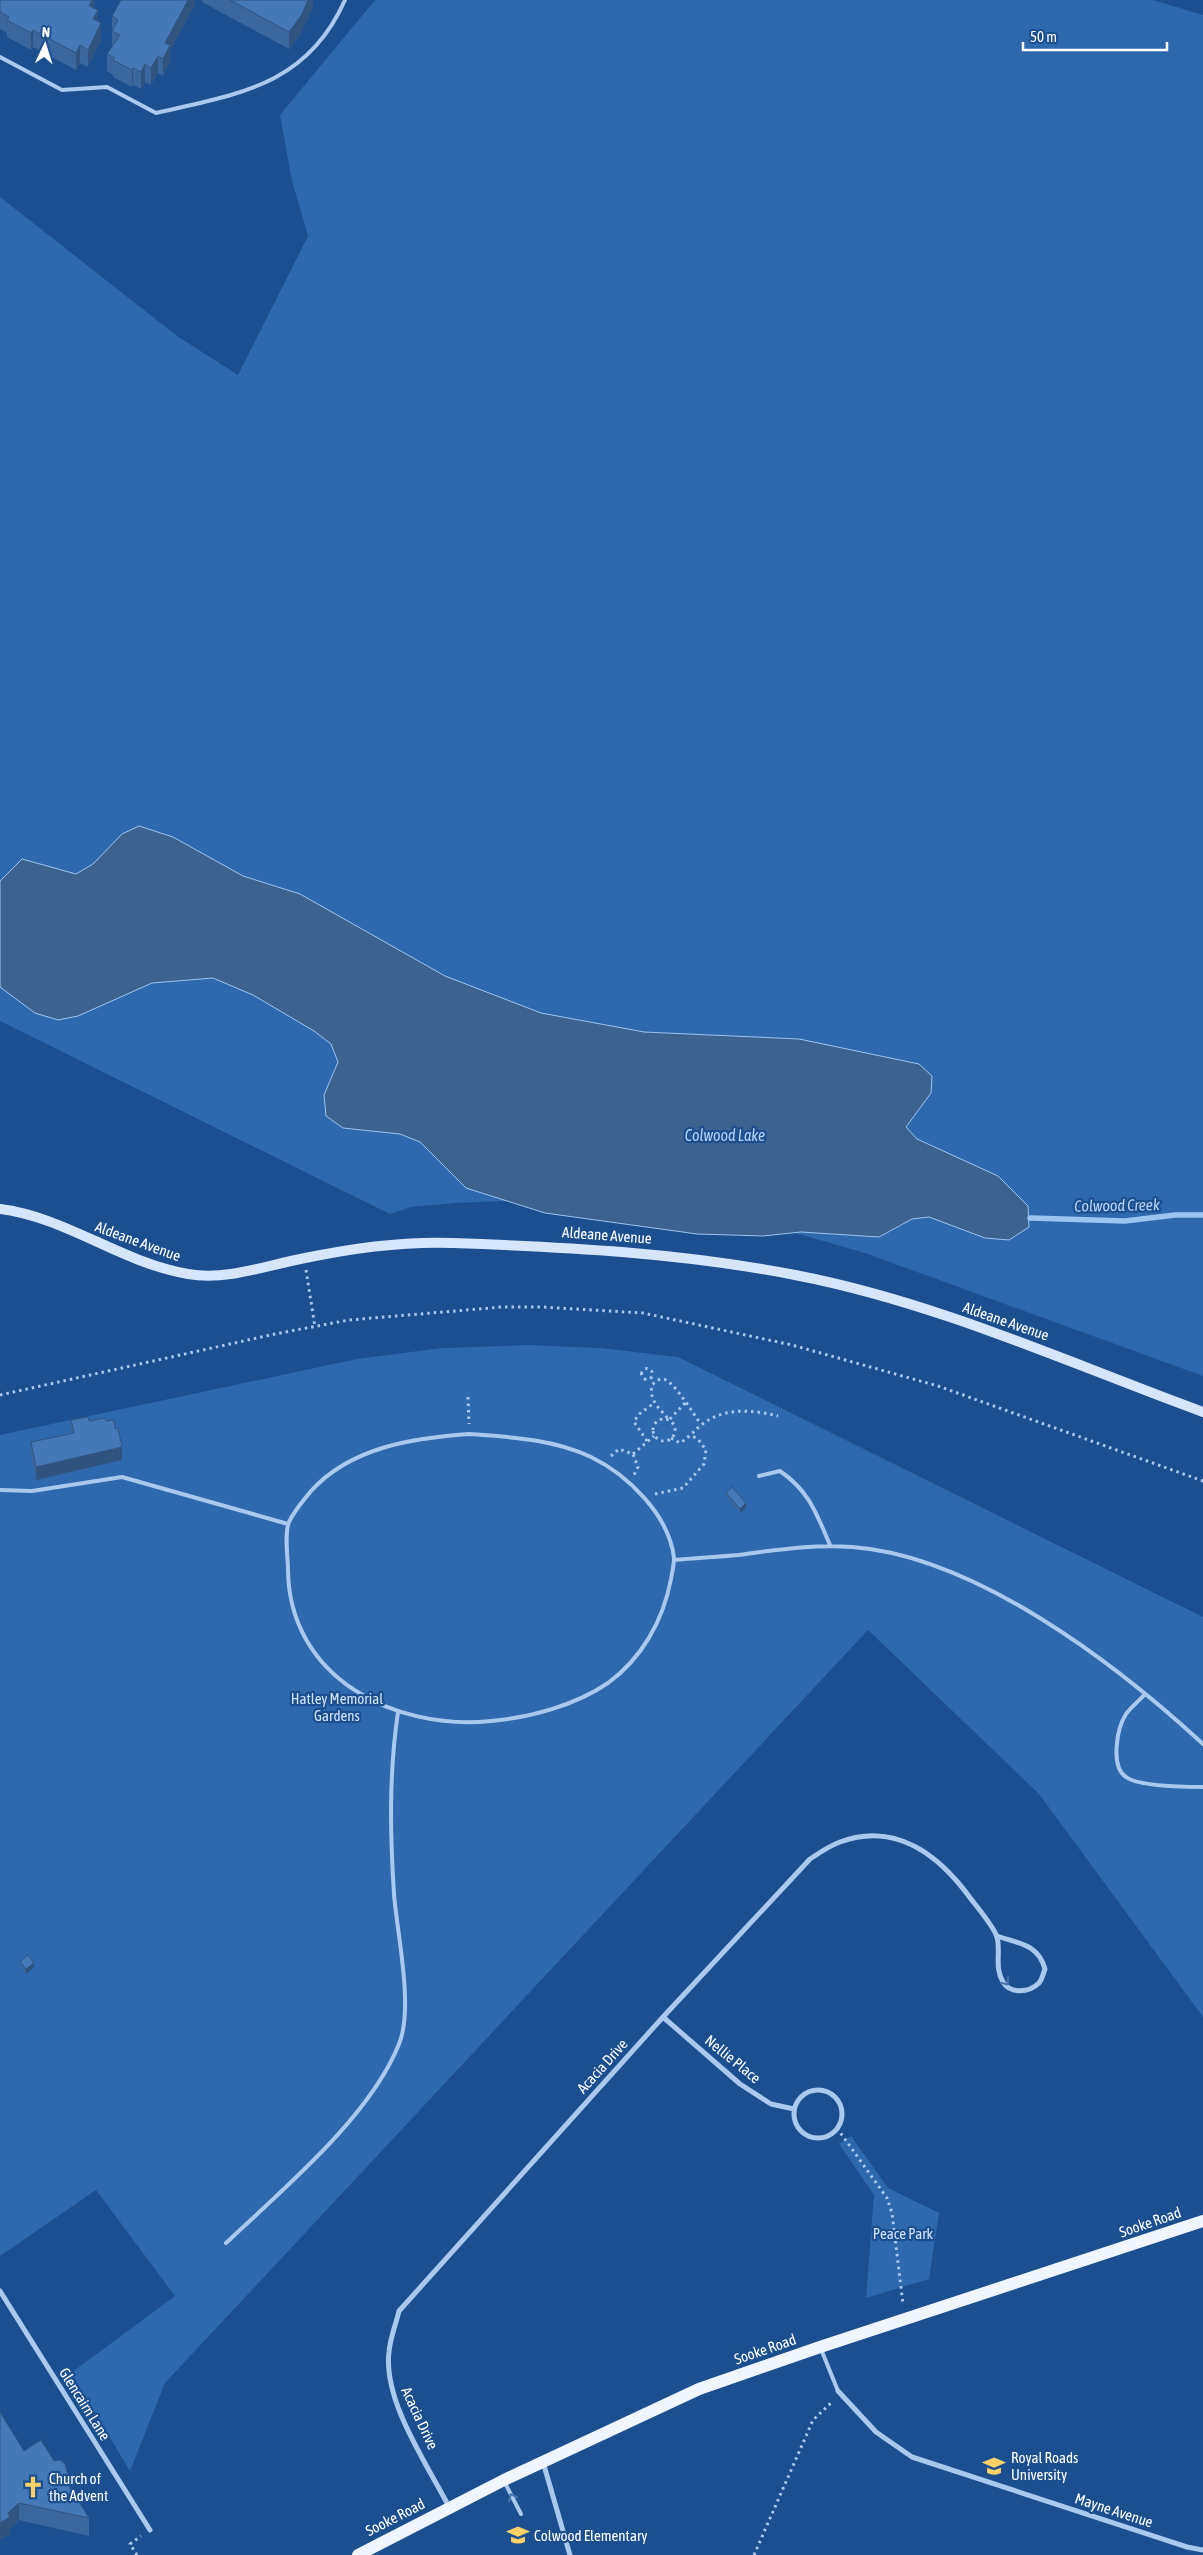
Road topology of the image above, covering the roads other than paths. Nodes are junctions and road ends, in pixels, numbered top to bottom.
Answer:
1 (345, 0) edge
2 (0, 57) edge
3 (0, 1209) edge
4 (1203, 1412) edge
5 (759, 1476) dead end
6 (0, 1490) edge
7 (288, 1524) junction
8 (830, 1545) junction
9 (674, 1560) junction
10 (1145, 1694) junction
11 (398, 1712) junction
12 (1203, 1744) edge
13 (1203, 1787) edge
14 (997, 1936) junction
15 (663, 2017) junction
16 (794, 2109) junction
17 (1203, 2221) edge
18 (226, 2243) dead end
19 (0, 2291) edge
20 (820, 2347) junction
21 (840, 2393) joint
22 (543, 2461) junction
23 (504, 2480) junction
24 (450, 2508) junction
25 (521, 2514) dead end
26 (150, 2530) road end
27 (1203, 2550) edge
28 (358, 2555) edge
29 (570, 2555) edge

1 - 2 lane
3 - 4 street, Aldeane Avenue
5 - 8 lane
6 - 7 lane
7 - 9 lane
7 - 11 lane
8 - 9 lane
8 - 10 lane
9 - 11 lane
10 - 12 lane
10 - 13 lane
11 - 18 lane
14 -> 14 street
14 - 15 street, Acacia Drive
15 - 16 street, Nellie Place
15 - 24 street, Acacia Drive
16 - 16 street
17 - 20 main road, Sooke Road
19 - 26 street, Glencairn Lane
20 - 21 lane
20 - 22 main road, Sooke Road
21 - 27 street, Mayne Avenue
22 - 23 main road, Sooke Road
22 - 29 street
23 - 24 main road, Sooke Road
25 -> 23 lane
24 - 28 main road, Sooke Road

